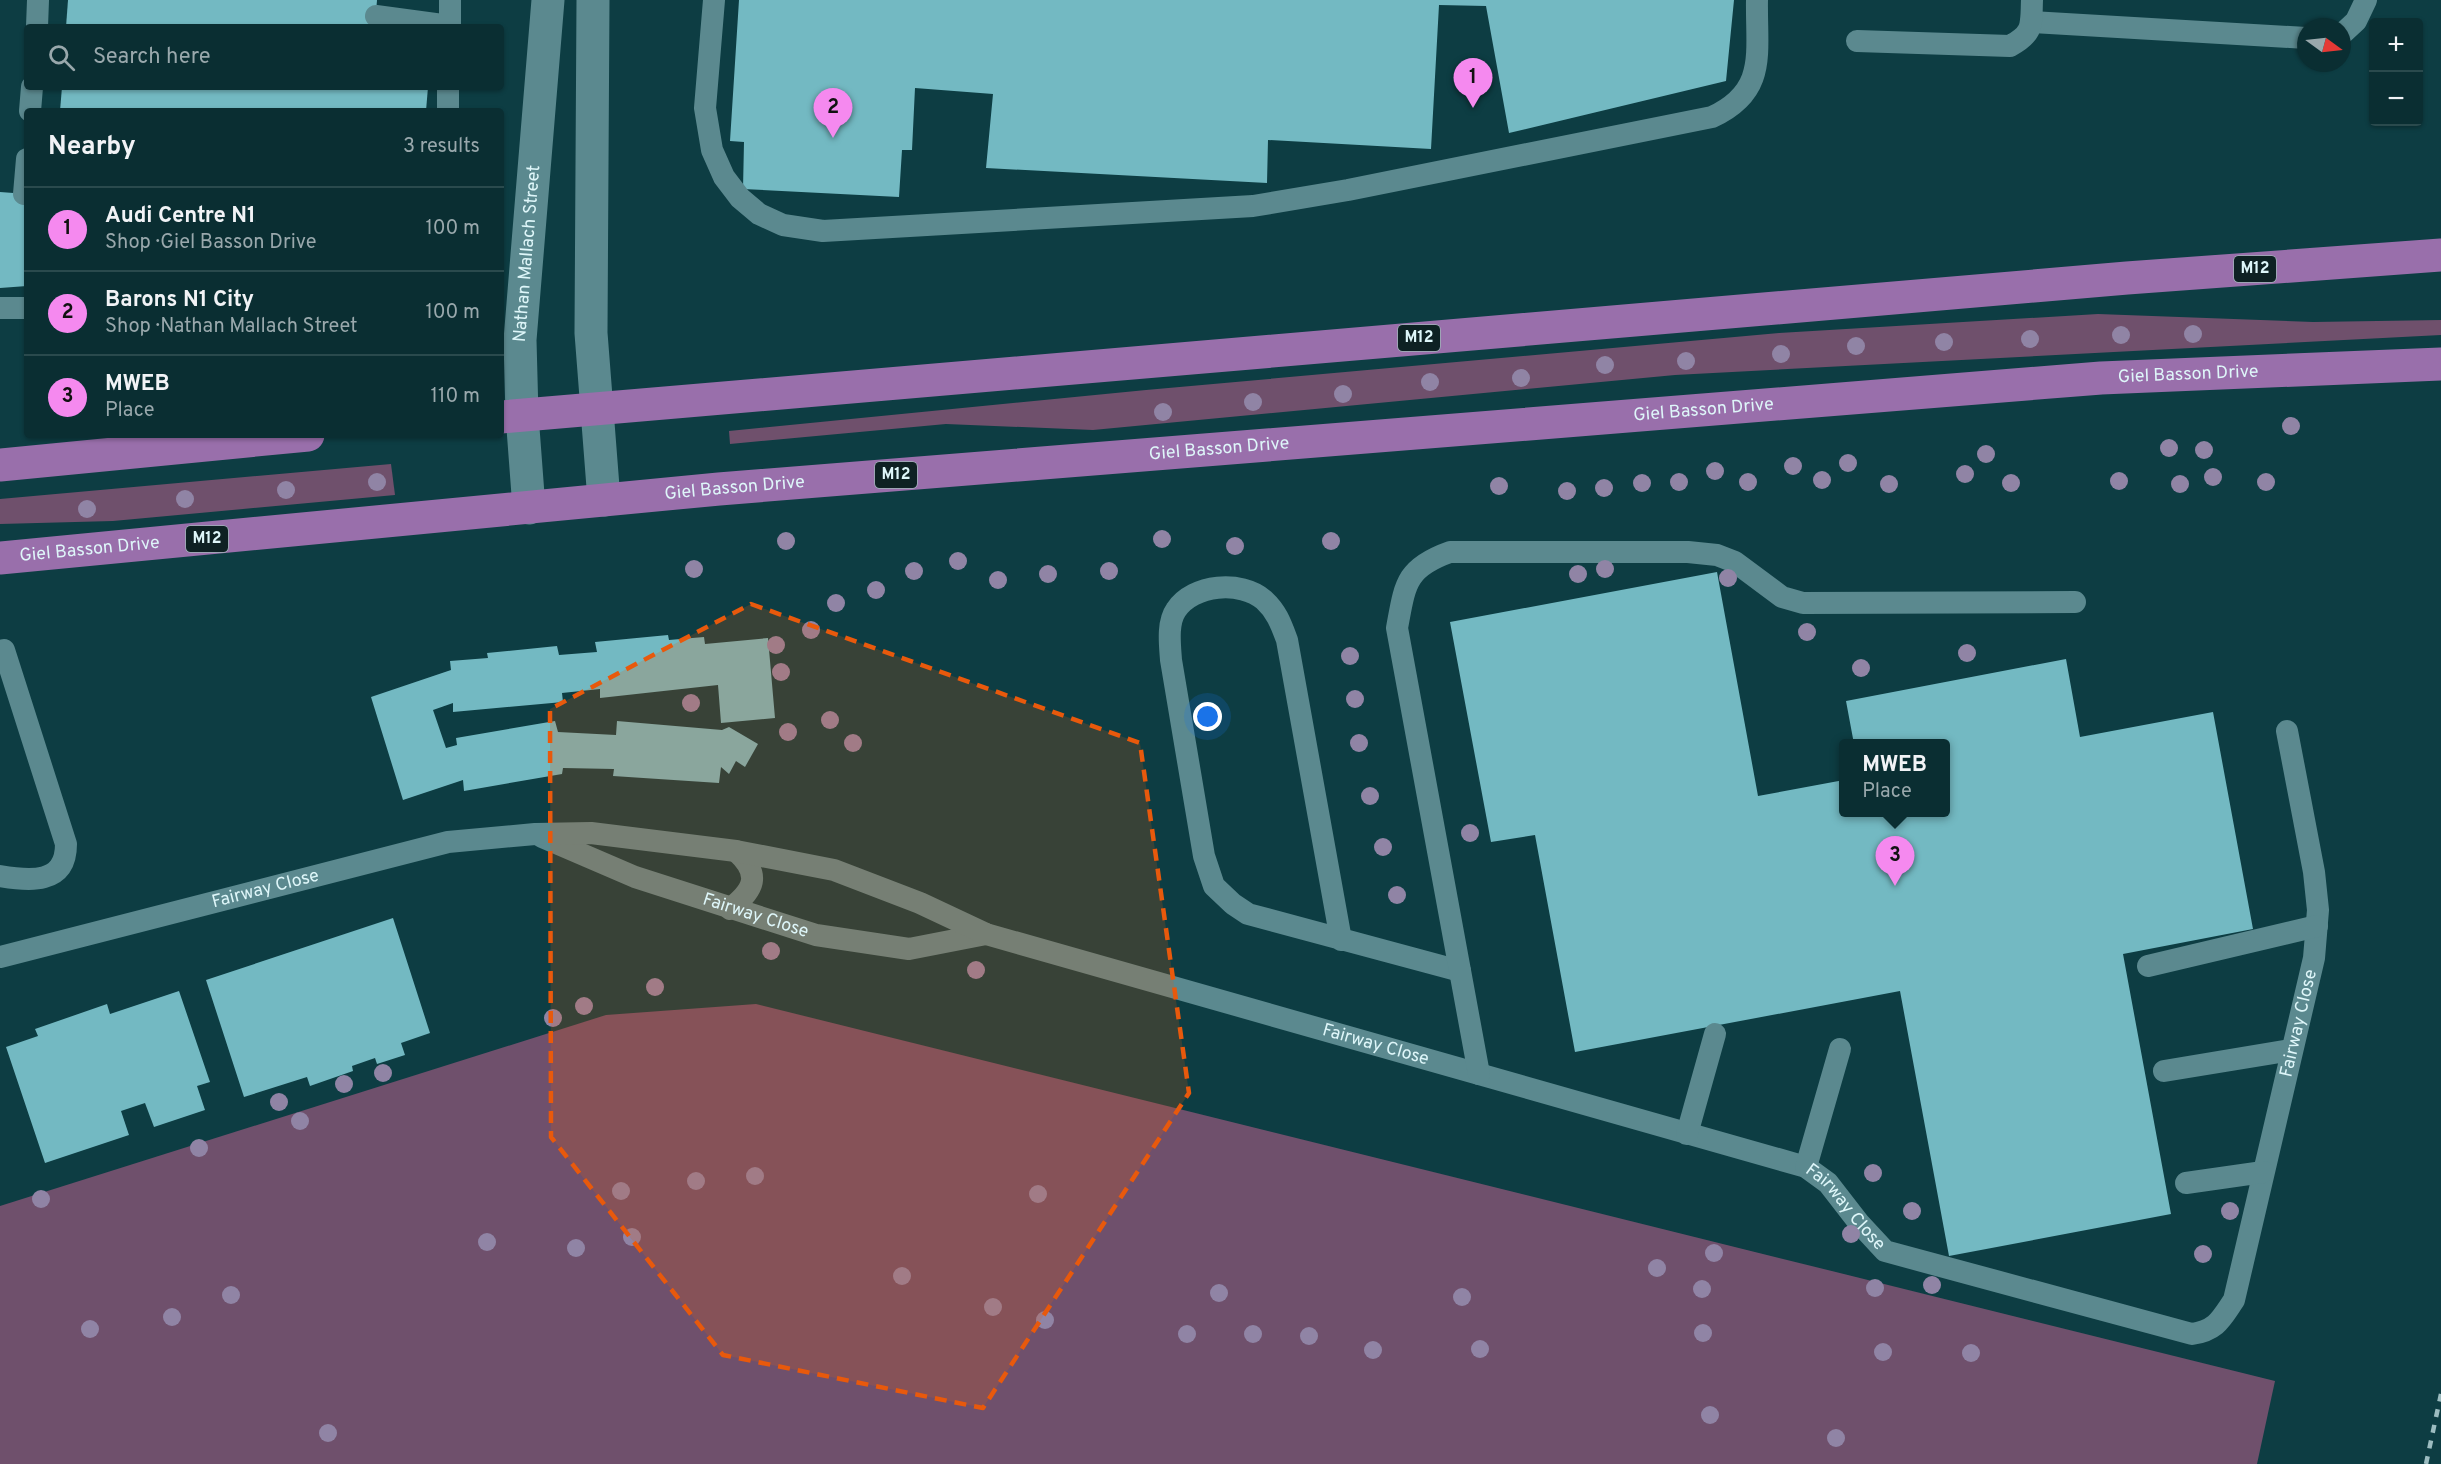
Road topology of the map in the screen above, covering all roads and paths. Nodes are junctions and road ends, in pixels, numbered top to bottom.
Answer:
1 (38, 0) edge
2 (450, 0) edge
3 (548, 0) edge
4 (593, 0) edge
5 (714, 0) edge
6 (1757, 0) edge
7 (2366, 0) edge
8 (2031, 11) edge
9 (376, 16) dead end
10 (37, 24) edge
11 (435, 24) edge
12 (450, 24) edge
13 (2351, 26) edge
14 (2297, 37) edge
15 (1857, 41) dead end
16 (32, 90) edge
17 (448, 90) edge
18 (30, 108) edge
19 (448, 108) edge
20 (2441, 255) edge
21 (0, 308) edge
22 (24, 308) edge
23 (2441, 364) edge
24 (597, 408) junction
25 (511, 416) edge
26 (277, 438) edge
27 (0, 465) edge
28 (604, 500) junction
29 (529, 508) junction
30 (0, 558) edge
31 (2075, 602) dead end
32 (4, 650) dead end
33 (2287, 731) dead end
34 (535, 834) junction
35 (736, 852) junction
36 (0, 876) edge
37 (730, 909) junction
38 (2317, 926) junction
39 (986, 934) junction
40 (1341, 940) junction
41 (0, 957) edge
42 (2148, 966) dead end
43 (1460, 971) junction
44 (1715, 1034) dead end
45 (1840, 1049) dead end
46 (2290, 1050) junction
47 (2164, 1071) dead end
48 (1479, 1074) junction
49 (1687, 1134) junction
50 (1806, 1167) junction
51 (2263, 1172) junction
52 (2186, 1183) dead end

1 - 10 lane
2 - 12 lane
3 - 25 street, Nathan Mallach Street
4 - 24 street
5 - 6 lane
7 - 13 lane
8 - 14 lane
8 - 15 lane
9 - 11 lane
16 - 18 lane
17 - 19 lane
20 - 24 main road, M12
21 - 22 lane
23 - 28 main road, Giel Basson Drive / M12
24 - 25 main road, M12
24 - 28 street
25 - 29 street, Nathan Mallach Street
26 - 27 main road
28 - 29 main road, Giel Basson Drive / M12
29 - 30 main road, Giel Basson Drive / M12
31 - 43 lane
32 - 36 lane
33 - 38 lane, Fairway Close
34 - 35 lane, Fairway Close
34 - 37 lane, Fairway Close
34 - 41 lane, Fairway Close
35 - 37 lane
35 - 39 lane, Fairway Close
37 - 39 lane, Fairway Close
38 - 42 lane
38 - 46 lane, Fairway Close
39 - 48 lane, Fairway Close
40 - 40 lane
40 - 43 lane
43 - 48 lane
44 - 49 lane
45 - 50 lane
46 - 47 lane
46 - 51 lane, Fairway Close
48 - 49 lane, Fairway Close
49 - 50 lane, Fairway Close
50 - 51 lane, Fairway Close
51 - 52 lane

